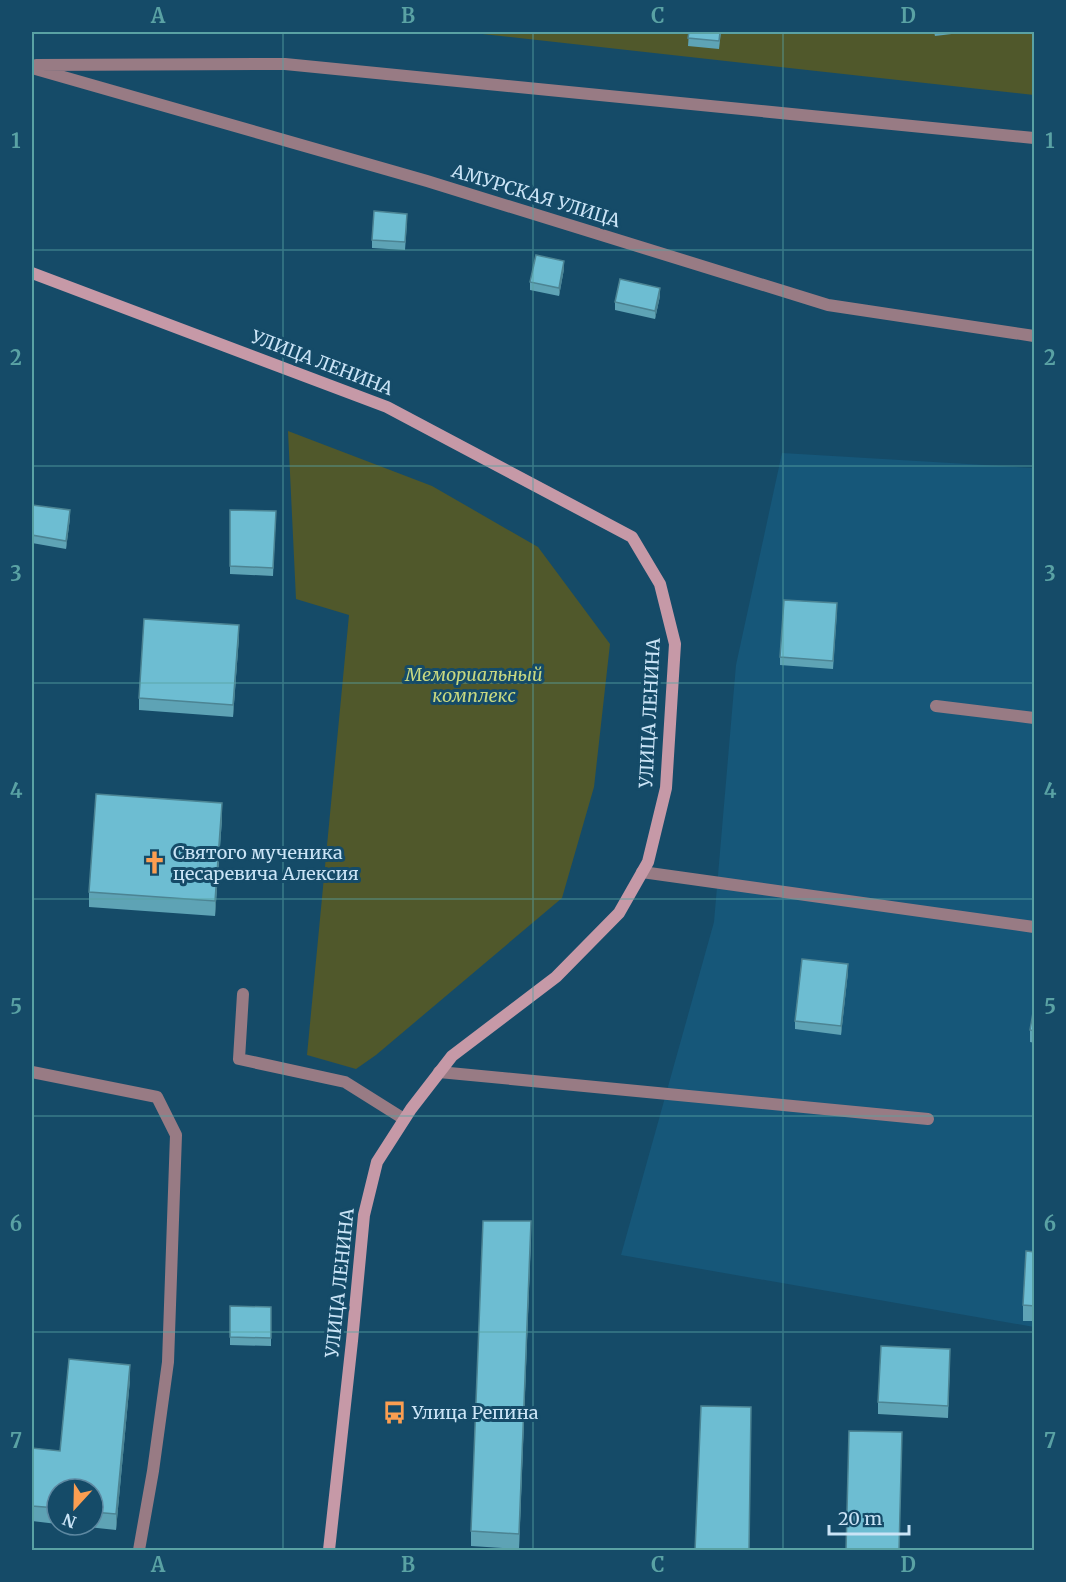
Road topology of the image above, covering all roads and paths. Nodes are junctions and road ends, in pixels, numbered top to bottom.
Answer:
1 (32, 67) edge
2 (1035, 138) edge
3 (32, 273) edge
4 (1035, 336) edge
5 (936, 706) dead end
6 (1035, 718) edge
7 (642, 872) junction
8 (1035, 927) edge
9 (243, 994) dead end
10 (32, 1072) edge
11 (439, 1072) junction
12 (404, 1119) junction
13 (928, 1119) dead end
14 (139, 1551) edge
15 (329, 1551) edge

1 - 2 street, АМУРСКАЯ УЛИЦА
1 - 4 street, АМУРСКАЯ УЛИЦА
3 - 7 main road, УЛИЦА ЛЕНИНА
5 - 6 street
7 - 8 street
7 - 11 main road, УЛИЦА ЛЕНИНА
9 - 12 street
10 - 14 street
11 - 12 main road, УЛИЦА ЛЕНИНА
11 - 13 street
12 - 15 main road, УЛИЦА ЛЕНИНА

